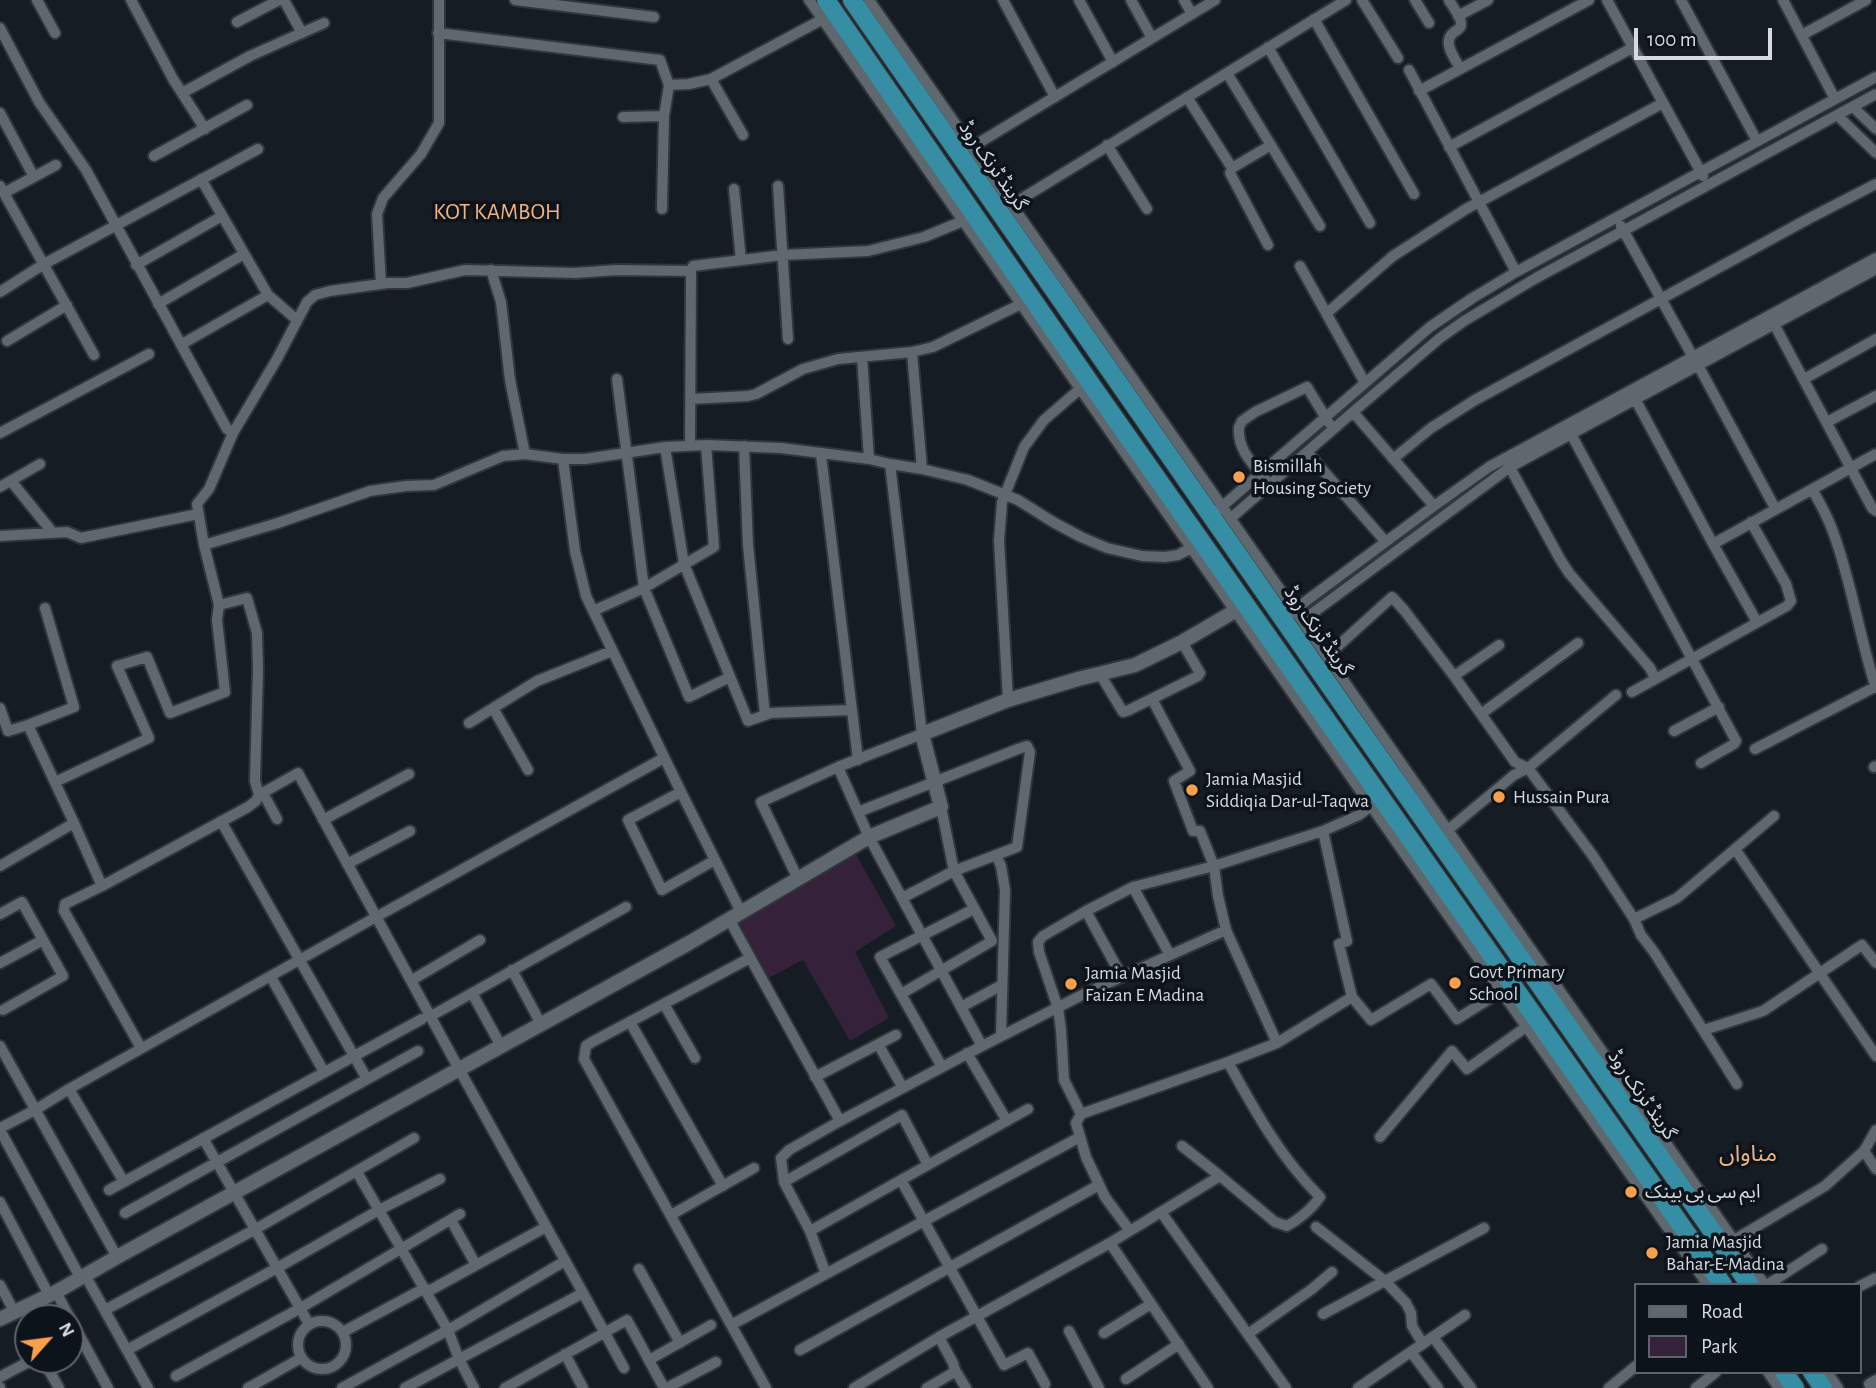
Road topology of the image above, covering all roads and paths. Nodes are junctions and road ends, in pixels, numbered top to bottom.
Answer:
1 (37, 0) edge
2 (131, 0) edge
3 (282, 0) edge
4 (439, 0) edge
5 (515, 0) edge
6 (809, 0) edge
7 (826, 0) edge
8 (852, 0) edge
9 (869, 0) edge
10 (1003, 0) edge
11 (1079, 0) edge
12 (1131, 0) edge
13 (1184, 0) edge
14 (1215, 0) edge
15 (1346, 0) edge
16 (1362, 0) edge
17 (1415, 0) edge
18 (1449, 0) edge
19 (1488, 0) edge
20 (1589, 0) edge
21 (1607, 0) edge
22 (1681, 0) edge
23 (1783, 0) edge
24 (1866, 0) edge
25 (1192, 14) junction
26 (1458, 16) junction
27 (654, 17) dead end
28 (823, 19) junction
29 (1314, 19) junction
30 (237, 22) dead end
31 (324, 23) dead end
32 (1429, 23) dead end
33 (0, 28) edge
34 (55, 33) dead end
35 (302, 33) junction
36 (438, 33) junction
37 (1802, 36) junction
38 (843, 37) junction
39 (1152, 38) junction
40 (1268, 47) junction
41 (1632, 48) junction
42 (1398, 58) dead end
43 (1113, 62) junction
44 (1460, 68) junction
45 (1409, 70) dead end
46 (1227, 73) junction
47 (1876, 77) edge
48 (711, 79) junction
49 (669, 85) junction
50 (1419, 91) junction
51 (182, 93) junction
52 (1876, 94) edge
53 (1055, 97) junction
54 (1186, 97) junction
55 (1835, 99) junction
56 (1663, 103) junction
57 (247, 105) dead end
58 (1853, 107) junction
59 (0, 113) edge
60 (1837, 115) junction
61 (664, 116) junction
62 (623, 117) dead end
63 (205, 129) junction
64 (1876, 129) edge
65 (743, 135) dead end
66 (1757, 141) junction
67 (1107, 145) junction
68 (1271, 145) junction
69 (972, 147) junction
70 (1449, 147) junction
71 (258, 149) dead end
72 (1876, 153) edge
73 (154, 156) dead end
74 (56, 165) dead end
75 (1232, 168) junction
76 (1701, 171) junction
77 (34, 177) junction
78 (201, 179) junction
79 (1707, 184) junction
80 (1876, 184) edge
81 (778, 186) dead end
82 (734, 189) dead end
83 (2, 190) edge
84 (1414, 194) dead end
85 (1479, 203) junction
86 (1013, 204) junction
87 (662, 209) dead end
88 (1147, 209) dead end
89 (222, 216) junction
90 (1617, 217) junction
91 (963, 220) junction
92 (1370, 223) dead end
93 (116, 226) junction
94 (1320, 226) dead end
95 (1624, 230) junction
96 (1268, 245) dead end
97 (244, 254) junction
98 (783, 256) junction
99 (1876, 258) edge
100 (741, 260) junction
101 (44, 264) junction
102 (136, 265) junction
103 (1300, 266) dead end
104 (1876, 269) edge
105 (491, 270) junction
106 (691, 271) junction
107 (1516, 272) junction
108 (380, 284) junction
109 (1062, 289) junction
110 (0, 292) edge
111 (268, 295) junction
112 (1818, 295) junction
113 (1662, 299) junction
114 (158, 304) junction
115 (1021, 304) junction
116 (67, 305) junction
117 (1327, 313) junction
118 (297, 320) junction
119 (1774, 324) junction
120 (788, 339) dead end
121 (1876, 339) edge
122 (7, 341) dead end
123 (1732, 341) junction
124 (182, 344) junction
125 (912, 352) junction
126 (149, 354) dead end
127 (94, 355) dead end
128 (862, 357) junction
129 (1695, 361) junction
130 (1111, 374) junction
131 (617, 379) dead end
132 (1804, 379) junction
133 (1365, 383) junction
134 (1087, 388) junction
135 (1633, 395) junction
136 (1876, 396) edge
137 (1137, 397) junction
138 (691, 399) junction
139 (1353, 412) junction
140 (1324, 417) junction
141 (1827, 422) junction
142 (1334, 428) junction
143 (0, 433) edge
144 (233, 433) junction
145 (1571, 434) junction
146 (690, 445) junction
147 (706, 445) junction
148 (744, 446) junction
149 (664, 447) junction
150 (1307, 452) junction
151 (525, 454) junction
152 (626, 454) junction
153 (1876, 454) edge
154 (821, 455) junction
155 (563, 459) junction
156 (869, 459) junction
157 (1393, 459) junction
158 (1508, 463) junction
159 (40, 464) dead end
160 (890, 464) junction
161 (1851, 468) junction
162 (922, 469) junction
163 (1260, 474) junction
164 (11, 481) junction
165 (1269, 484) junction
166 (0, 487) edge
167 (1812, 489) junction
168 (1005, 494) junction
169 (1434, 506) junction
170 (1774, 508) junction
171 (1218, 511) junction
172 (1876, 511) edge
173 (198, 514) junction
174 (1231, 518) junction
175 (1751, 522) junction
176 (53, 533) junction
177 (0, 537) edge
178 (1385, 541) junction
179 (1713, 544) junction
180 (204, 545) junction
181 (1191, 548) junction
182 (684, 564) junction
183 (644, 588) junction
184 (219, 605) junction
185 (45, 608) dead end
186 (593, 611) junction
187 (1235, 611) junction
188 (1289, 614) junction
189 (1302, 621) junction
190 (1757, 622) junction
191 (1182, 642) junction
192 (1578, 643) dead end
193 (1499, 645) dead end
194 (612, 651) junction
195 (1327, 656) junction
196 (1693, 658) junction
197 (1100, 674) junction
198 (1454, 676) junction
199 (730, 677) junction
200 (1655, 678) junction
201 (1875, 684) edge
202 (1632, 692) dead end
203 (1616, 695) dead end
204 (1152, 699) junction
205 (1008, 701) junction
206 (1719, 707) junction
207 (0, 708) edge
208 (493, 708) junction
209 (851, 710) junction
210 (1481, 714) junction
211 (765, 715) junction
212 (469, 723) dead end
213 (28, 725) junction
214 (1674, 731) dead end
215 (922, 734) junction
216 (1755, 749) dead end
217 (664, 758) junction
218 (858, 760) junction
219 (1701, 763) dead end
220 (838, 767) junction
221 (1528, 768) junction
222 (528, 770) dead end
223 (409, 774) dead end
224 (935, 781) junction
225 (55, 782) junction
226 (681, 792) junction
227 (261, 794) junction
228 (1371, 806) junction
229 (941, 807) junction
230 (858, 812) junction
231 (1774, 816) dead end
232 (277, 818) dead end
233 (323, 820) junction
234 (221, 821) junction
235 (74, 823) junction
236 (1448, 830) junction
237 (410, 831) dead end
238 (1323, 831) junction
239 (869, 837) junction
240 (1735, 849) junction
241 (996, 855) junction
242 (715, 860) junction
243 (347, 864) junction
244 (0, 866) edge
245 (1214, 866) junction
246 (954, 871) junction
247 (798, 879) junction
248 (102, 886) junction
249 (1133, 887) junction
250 (902, 898) junction
251 (626, 907) dead end
252 (974, 909) junction
253 (1086, 911) junction
254 (0, 914) edge
255 (735, 916) junction
256 (376, 917) junction
257 (1634, 919) junction
258 (1226, 929) junction
259 (922, 935) junction
260 (43, 940) junction
261 (481, 940) dead end
262 (1871, 950) edge
263 (1170, 955) junction
264 (750, 958) junction
265 (299, 961) junction
266 (0, 963) edge
267 (1876, 963) edge
268 (1530, 965) junction
269 (512, 970) junction
270 (941, 971) junction
271 (1819, 973) junction
272 (271, 976) junction
273 (1122, 977) junction
274 (412, 980) junction
275 (1500, 980) junction
276 (1002, 985) junction
277 (472, 993) junction
278 (901, 994) junction
279 (1352, 997) junction
280 (664, 1004) junction
281 (961, 1007) junction
282 (1058, 1007) junction
283 (3, 1010) dead end
284 (426, 1017) junction
285 (630, 1022) junction
286 (541, 1024) junction
287 (1527, 1027) junction
288 (1704, 1030) junction
289 (896, 1035) dead end
290 (1001, 1036) junction
291 (1277, 1043) junction
292 (878, 1045) junction
293 (0, 1046) edge
294 (501, 1046) junction
295 (982, 1046) junction
296 (141, 1048) junction
297 (418, 1051) dead end
298 (967, 1054) junction
299 (354, 1055) junction
300 (1876, 1056) edge
301 (695, 1058) dead end
302 (1227, 1062) junction
303 (942, 1067) junction
304 (459, 1069) junction
305 (324, 1072) junction
306 (815, 1077) junction
307 (368, 1079) junction
308 (1737, 1084) dead end
309 (903, 1088) junction
310 (69, 1089) junction
311 (35, 1110) junction
312 (1027, 1110) dead end
313 (1081, 1114) junction
314 (839, 1121) junction
315 (1007, 1121) junction
316 (0, 1129) edge
317 (1876, 1130) edge
318 (1080, 1137) junction
319 (1380, 1137) dead end
320 (203, 1138) junction
321 (414, 1138) dead end
322 (1182, 1146) dead end
323 (1864, 1151) junction
324 (215, 1162) junction
325 (928, 1165) junction
326 (754, 1168) dead end
327 (1876, 1169) edge
328 (357, 1171) junction
329 (1220, 1176) junction
330 (440, 1179) dead end
331 (901, 1180) junction
332 (124, 1182) junction
333 (784, 1182) junction
334 (1099, 1185) junction
335 (723, 1186) junction
336 (109, 1190) dead end
337 (233, 1194) junction
338 (0, 1202) edge
339 (379, 1210) junction
340 (1161, 1212) junction
341 (125, 1213) dead end
342 (671, 1215) junction
343 (1709, 1216) junction
344 (924, 1220) junction
345 (546, 1227) junction
346 (1316, 1227) dead end
347 (1484, 1228) dead end
348 (254, 1230) junction
349 (810, 1231) junction
350 (1130, 1231) junction
351 (1734, 1240) junction
352 (1110, 1243) junction
353 (402, 1248) junction
354 (1822, 1249) dead end
355 (117, 1257) junction
356 (565, 1261) junction
357 (476, 1265) junction
358 (950, 1267) junction
359 (277, 1268) junction
360 (639, 1269) dead end
361 (1332, 1272) dead end
362 (826, 1274) junction
363 (83, 1276) junction
364 (1752, 1280) edge
365 (1385, 1281) junction
366 (1707, 1283) edge
367 (1722, 1283) edge
368 (1769, 1283) edge
369 (0, 1285) edge
370 (426, 1290) junction
371 (583, 1293) junction
372 (53, 1294) junction
373 (30, 1304) edge
374 (60, 1304) edge
375 (1151, 1304) junction
376 (299, 1309) junction
377 (105, 1310) junction
378 (14, 1311) joint
379 (1323, 1314) dead end
380 (1465, 1315) dead end
381 (977, 1316) junction
382 (0, 1319) edge
383 (309, 1324) junction
384 (711, 1325) dead end
385 (731, 1325) junction
386 (448, 1330) junction
387 (1069, 1331) dead end
388 (343, 1332) junction
389 (605, 1332) junction
390 (1104, 1333) dead end
391 (1248, 1335) junction
392 (1433, 1337) junction
393 (939, 1338) junction
394 (680, 1343) junction
395 (84, 1344) edge
396 (1423, 1344) junction
397 (1179, 1345) junction
398 (127, 1350) junction
399 (800, 1350) dead end
400 (1410, 1352) junction
401 (565, 1354) junction
402 (301, 1358) junction
403 (459, 1359) junction
404 (649, 1360) junction
405 (716, 1362) dead end
406 (331, 1368) junction
407 (624, 1368) dead end
408 (1634, 1368) edge
409 (955, 1370) junction
410 (1714, 1374) edge
411 (176, 1376) dead end
412 (525, 1377) junction
413 (1125, 1379) dead end
414 (1876, 1380) edge
415 (1045, 1384) dead end
416 (1373, 1384) edge
417 (1205, 1387) edge
418 (107, 1388) edge
419 (148, 1388) edge
420 (248, 1388) edge
421 (342, 1388) edge
422 (405, 1388) edge
423 (474, 1388) edge
424 (505, 1388) edge
425 (531, 1388) edge
426 (583, 1388) edge
427 (666, 1388) edge
428 (766, 1388) edge
429 (855, 1388) edge
430 (926, 1388) edge
431 (966, 1388) edge
432 (1099, 1388) edge
433 (1286, 1388) edge
434 (1358, 1388) edge
435 (1438, 1388) edge
436 (1471, 1388) edge
437 (1609, 1388) edge
438 (1696, 1388) edge
439 (1872, 1388) edge

1 - 34 street
2 - 51 street
3 - 30 street
3 - 35 street
4 - 36 street
5 - 27 street
6 - 28 street
7 - 38 highway
8 - 109 highway, گرینڈ ٹرنک روڈ
9 - 69 street
10 - 53 street
11 - 43 street
12 - 39 street
13 - 25 street
14 - 25 street
15 - 29 street
16 - 42 street
17 - 32 street
18 - 26 street
19 - 26 street
20 - 44 street
21 - 41 street
22 - 66 street
23 - 37 street
24 - 37 street
25 - 39 street
26 - 44 street
28 - 38 street
28 - 48 street
29 - 40 street
29 - 84 street
31 - 35 street
33 - 93 street
35 - 51 street
36 - 49 street
36 - 108 street
37 - 55 street
38 - 91 street
38 - 134 highway
39 - 43 street
40 - 46 street
40 - 92 street
41 - 56 street
41 - 70 street
43 - 53 street
44 - 50 street
45 - 50 street
46 - 54 street
46 - 68 street
47 - 55 street
48 - 49 street
48 - 65 street
49 - 61 street
50 - 70 street
51 - 63 street
52 - 58 street
53 - 69 street
54 - 67 street
54 - 75 street
55 - 66 street
56 - 76 street
56 - 85 street
57 - 63 street
58 - 60 street
58 - 64 street
59 - 77 street
60 - 72 street
60 - 79 street
61 - 62 street
61 - 87 street
63 - 73 street
66 - 76 street
67 - 86 street
67 - 88 street
68 - 75 street
68 - 94 street
69 - 86 street
70 - 85 street
71 - 78 street
74 - 77 street
75 - 96 street
76 - 79 street
76 - 90 street
77 - 83 street
78 - 89 street
78 - 93 street
79 - 95 street
80 - 113 street
81 - 98 street
82 - 100 street
83 - 101 street
85 - 107 street
85 - 117 street
86 - 109 street
89 - 97 street
89 - 102 street
90 - 95 street
90 - 107 street
91 - 98 street
91 - 115 street
93 - 101 street
93 - 102 street
95 - 113 street
95 - 139 street
97 - 111 street
97 - 114 street
98 - 100 street
98 - 120 street
99 - 112 street
100 - 106 street
101 - 110 street
101 - 116 street
102 - 114 street
103 - 117 street
104 - 112 street
105 - 106 street
105 - 108 street
105 - 151 street
106 - 138 street
107 - 133 street
108 - 118 street
109 - 130 highway, گرینڈ ٹرنک روڈ
109 - 137 street
111 - 118 street
111 - 124 street
112 - 119 street
112 - 123 street
113 - 129 street
113 - 157 street
114 - 124 street
115 - 125 street
115 - 134 street
116 - 122 street
116 - 127 street
117 - 133 street
118 - 144 street
119 - 123 street
119 - 132 street
121 - 132 street
123 - 129 street
124 - 144 street
125 - 128 street
125 - 162 street
126 - 143 street
128 - 138 street
128 - 156 street
129 - 135 street
129 - 170 street
130 - 134 highway
130 - 137 highway, گرینڈ ٹرنک روڈ
131 - 152 street
132 - 141 street
133 - 140 street
134 - 168 street
134 - 181 street
134 - 275 highway
135 - 145 street
135 - 158 street
135 - 179 street
136 - 141 street
137 - 171 highway, گرینڈ ٹرنک روڈ
138 - 146 street
139 - 142 street
139 - 157 street
140 - 142 street
140 - 163 street
140 - 163 street
141 - 161 street
142 - 150 street
144 - 173 street
145 - 158 street
145 - 196 street
146 - 147 street
146 - 149 street
147 - 148 street
147 - 182 street
148 - 154 street
148 - 211 street
149 - 152 street
149 - 182 street
150 - 165 street
150 - 178 street
151 - 155 street
151 - 180 street
152 - 155 street
152 - 183 street
153 - 161 street
154 - 156 street
154 - 209 street
155 - 186 street
156 - 160 street
157 - 169 street
158 - 169 street
158 - 189 street
158 - 200 street
159 - 164 street
160 - 162 street
160 - 215 street
161 - 167 street
161 - 172 street
162 - 168 street
163 - 165 street
163 - 171 street
164 - 166 street
164 - 176 street
165 - 174 street
167 - 170 street
167 - 201 street
168 - 181 street
168 - 205 street
169 - 178 street
170 - 175 street
171 - 174 street
171 - 188 highway, گرینڈ ٹرنک روڈ
173 - 176 street
173 - 180 street
174 - 188 street
175 - 179 street
175 - 190 street
176 - 177 street
178 - 188 street
179 - 190 street
180 - 184 street
181 - 187 street
182 - 183 street
182 - 199 street
183 - 186 street
183 - 199 street
184 - 225 street
184 - 227 street
185 - 213 street
186 - 194 street
187 - 191 street
187 - 228 street
188 - 189 street
188 - 268 highway, گرینڈ ٹرنک روڈ
189 - 195 street
190 - 196 street
191 - 197 street
191 - 204 street
192 - 210 street
193 - 198 street
194 - 208 street
194 - 217 street
195 - 198 street
195 - 236 street
196 - 200 street
196 - 206 street
197 - 204 street
197 - 205 street
198 - 210 street
199 - 211 street
200 - 202 street
201 - 216 street
203 - 221 street
204 - 245 street
205 - 215 street
206 - 214 street
206 - 219 street
207 - 213 street
208 - 212 street
208 - 222 street
209 - 211 street
209 - 218 street
210 - 221 street
213 - 225 street
215 - 218 street
215 - 224 street
217 - 226 street
217 - 256 street
218 - 220 street
220 - 230 street
220 - 247 street
221 - 236 street
221 - 257 street
223 - 233 street
224 - 229 street
224 - 230 street
224 - 241 street
225 - 235 street
226 - 242 street
226 - 242 street
227 - 232 street
227 - 233 street
227 - 234 street
228 - 238 street
228 - 275 street
229 - 239 street
229 - 246 street
230 - 239 street
231 - 240 street
233 - 243 street
234 - 248 street
234 - 265 street
235 - 244 street
235 - 248 street
236 - 268 street
237 - 243 street
238 - 245 street
238 - 279 street
239 - 247 street
239 - 250 street
240 - 257 street
240 - 271 street
241 - 246 street
241 - 276 street
242 - 255 street
243 - 256 street
245 - 249 street
245 - 258 street
246 - 250 street
246 - 252 street
247 - 255 street
248 - 296 street
249 - 253 street
249 - 263 street
250 - 259 street
251 - 269 street
252 - 259 street
252 - 270 street
253 - 273 street
253 - 282 street
254 - 260 street
255 - 264 street
255 - 286 street
256 - 265 street
256 - 274 street
257 - 288 street
258 - 263 street
258 - 291 street
259 - 270 street
259 - 278 street
260 - 266 street
260 - 283 street
261 - 274 street
262 - 267 street
262 - 271 street
263 - 273 street
264 - 280 street
264 - 306 street
265 - 272 street
265 - 299 street
268 - 275 highway
268 - 343 highway, گرینڈ ٹرنک روڈ
269 - 277 street
269 - 286 street
270 - 278 street
270 - 281 street
271 - 288 street
271 - 300 street
272 - 296 street
272 - 305 street
273 - 282 street
274 - 284 street
275 - 279 street
275 - 287 street
275 - 367 highway
276 - 281 street
276 - 290 street
277 - 284 street
277 - 294 street
278 - 303 street
279 - 291 street
280 - 285 street
280 - 301 street
281 - 295 street
282 - 290 street
282 - 313 street
284 - 299 street
284 - 304 street
285 - 335 street
285 - 342 street
286 - 294 street
287 - 319 street
287 - 366 street
288 - 308 street
289 - 292 street
290 - 295 street
291 - 302 street
292 - 306 street
292 - 309 street
293 - 311 street
294 - 304 street
295 - 298 street
296 - 310 street
297 - 307 street
298 - 303 street
298 - 315 street
299 - 305 street
299 - 307 street
302 - 313 street
302 - 329 street
303 - 309 street
304 - 337 street
304 - 345 street
305 - 320 street
306 - 314 street
307 - 324 street
309 - 314 street
310 - 311 street
310 - 332 street
311 - 316 street
311 - 355 street
312 - 315 street
313 - 318 street
314 - 333 street
315 - 325 street
316 - 363 street
317 - 323 street
318 - 334 street
318 - 344 street
320 - 324 street
320 - 332 street
321 - 328 street
322 - 329 street
323 - 327 street
323 - 351 street
324 - 337 street
324 - 341 street
325 - 331 street
325 - 333 street
326 - 335 street
328 - 339 street
328 - 348 street
329 - 340 street
330 - 339 street
331 - 344 street
331 - 349 street
332 - 336 street
333 - 349 street
334 - 350 street
334 - 358 street
335 - 342 street
337 - 348 street
337 - 355 street
338 - 372 street
339 - 353 street
339 - 359 street
340 - 350 street
340 - 391 street
342 - 385 street
343 - 351 street
343 - 364 highway, گرینڈ ٹرنک روڈ
344 - 358 street
344 - 362 street
345 - 356 street
345 - 357 street
346 - 365 street
347 - 365 street
348 - 359 street
348 - 377 street
349 - 362 street
350 - 352 street
351 - 364 street
352 - 375 street
352 - 381 street
353 - 357 street
353 - 370 street
353 - 376 street
354 - 368 street
355 - 363 street
356 - 371 street
356 - 386 street
357 - 370 street
358 - 381 street
358 - 399 street
359 - 376 street
359 - 398 street
360 - 394 street
361 - 391 street
362 - 385 street
363 - 372 street
363 - 377 street
365 - 379 street
365 - 396 street
369 - 378 street
370 - 386 street
370 - 388 street
371 - 389 street
371 - 403 street
372 - 373 street
372 - 374 street
375 - 390 street
375 - 397 street
376 - 383 street
376 - 411 street
377 - 398 street
378 - 382 street
380 - 392 street
381 - 393 street
381 - 415 street
383 - 388 street
383 - 402 street
384 - 394 street
385 - 428 street
386 - 403 street
386 - 421 street
387 - 432 street
388 - 406 street
389 - 401 street
389 - 404 street
389 - 407 street
391 - 433 street
392 - 396 street
392 - 436 street
393 - 409 street
393 - 429 street
394 - 404 street
395 - 418 street
396 - 400 street
397 - 413 street
397 - 417 street
398 - 419 street
400 - 416 street
400 - 435 street
401 - 412 street
401 - 426 street
402 - 406 street
402 - 420 street
403 - 422 street
403 - 423 street
404 - 427 street
405 - 427 street
406 - 421 street
408 - 437 street
409 - 430 street
409 - 431 street
410 - 438 street
412 - 424 street
412 - 425 street
414 - 439 street
416 - 434 street

